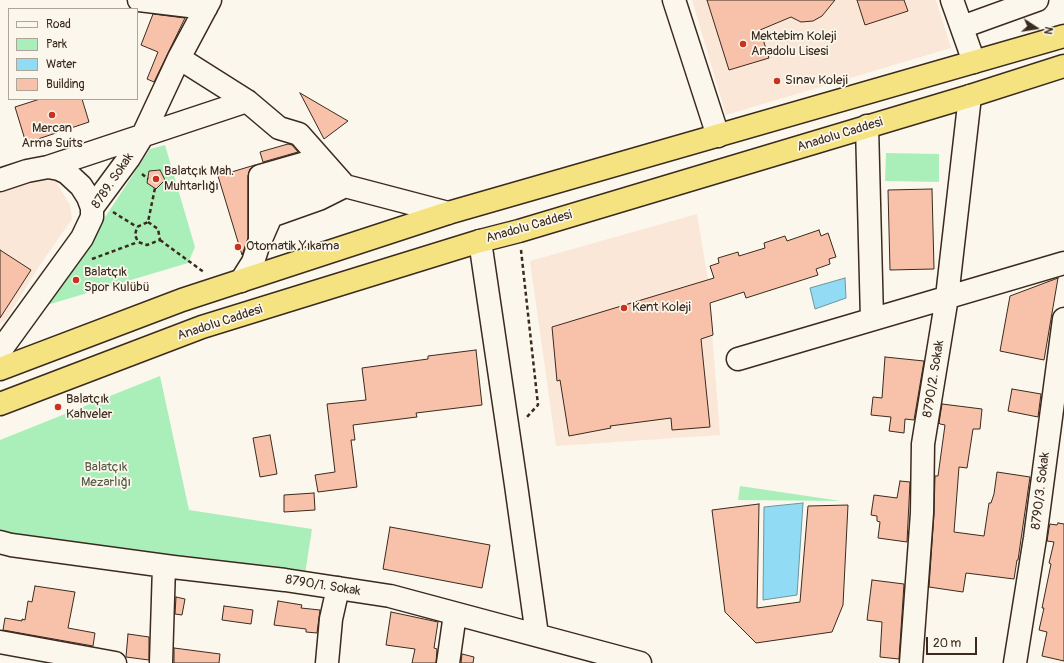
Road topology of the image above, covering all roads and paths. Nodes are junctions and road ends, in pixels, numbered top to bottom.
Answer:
1 (140, 0) edge
2 (674, 0) edge
3 (952, 0) edge
4 (1038, 0) edge
5 (208, 4) edge
6 (962, 27) junction
7 (1064, 36) edge
8 (179, 58) junction
9 (974, 62) junction
10 (1064, 66) edge
11 (970, 96) junction
12 (247, 101) junction
13 (867, 126) junction
14 (143, 135) junction
15 (718, 136) junction
16 (48, 167) junction
17 (0, 180) edge
18 (345, 186) junction
19 (155, 188) dead end
20 (100, 208) junction
21 (448, 214) junction
22 (148, 222) junction
23 (137, 227) junction
24 (519, 231) junction
25 (160, 240) junction
26 (260, 240) junction
27 (480, 241) junction
28 (138, 242) junction
29 (89, 260) dead end
30 (1064, 263) edge
31 (208, 275) dead end
32 (241, 281) junction
33 (947, 297) junction
34 (872, 319) junction
35 (1064, 319) edge
36 (0, 352) edge
37 (738, 359) dead end
38 (0, 369) edge
39 (0, 404) edge
40 (509, 436) junction
41 (0, 542) edge
42 (164, 566) junction
43 (338, 588) junction
44 (455, 614) junction
45 (537, 635) junction
46 (0, 642) edge
47 (115, 663) edge
48 (161, 663) edge
49 (327, 663) edge
50 (448, 663) edge
51 (640, 663) edge
52 (911, 663) edge
53 (1015, 663) edge

1 - 5 street
2 - 15 street
3 - 6 street
4 - 6 street
5 - 8 street, 8789. Sokak
6 - 9 street
7 - 9 highway
8 - 12 street
8 - 14 street, 8789. Sokak
9 - 15 highway
10 - 11 highway, Anadolu Caddesi
11 - 13 highway, Anadolu Caddesi
11 - 33 street, 8790/2. Sokak
12 - 14 street
12 - 18 street
13 - 24 highway, Anadolu Caddesi
13 - 34 street
14 - 16 street
14 - 20 street, 8789. Sokak
15 - 21 highway
16 - 17 street
16 - 20 street
18 - 21 street
18 - 26 street
18 - 26 street
19 - 22 path
20 - 23 path
20 - 36 street, 8789. Sokak
21 - 32 highway
22 - 23 path
22 - 25 path
23 - 28 path
24 - 27 highway, Anadolu Caddesi
24 - 40 path
25 - 28 path
25 - 31 path
26 - 32 street
27 - 39 highway, Anadolu Caddesi
27 - 40 street
28 - 29 path
30 - 33 street
32 - 38 highway
33 - 34 street
33 - 52 street, 8790/2. Sokak
34 - 37 street
35 - 53 street, 8790/3. Sokak
40 - 45 street
41 - 42 street, 8790/1. Sokak
42 - 43 street, 8790/1. Sokak
42 - 48 street
43 - 44 street, 8790/1. Sokak
43 - 49 street
44 - 45 street, 8790/1. Sokak
44 - 50 street
45 - 51 street, 8790/1. Sokak
46 - 47 street

